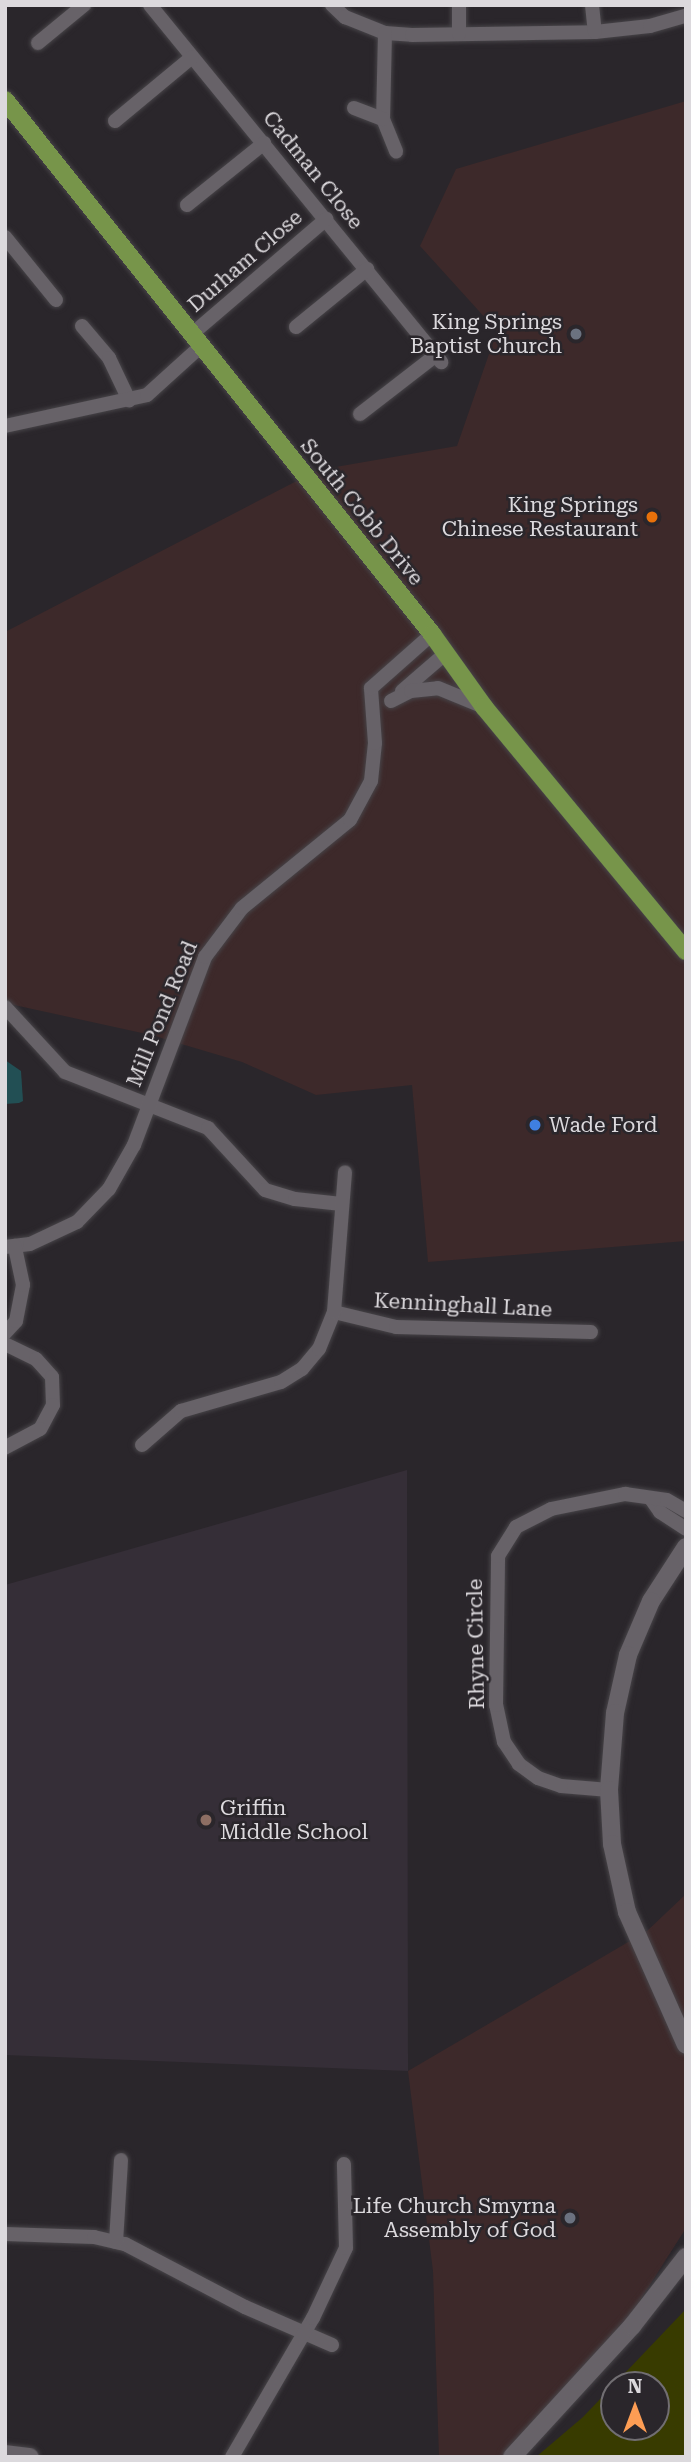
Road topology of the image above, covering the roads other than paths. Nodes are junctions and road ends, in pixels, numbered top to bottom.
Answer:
1 (84, 5) edge
2 (150, 5) edge
3 (332, 5) edge
4 (459, 5) edge
5 (592, 5) edge
6 (686, 16) edge
7 (595, 32) junction
8 (385, 33) junction
9 (458, 34) junction
10 (38, 43) dead end
11 (192, 57) junction
12 (5, 100) edge
13 (354, 108) dead end
14 (383, 119) junction
15 (115, 121) dead end
16 (264, 143) junction
17 (396, 151) dead end
18 (187, 205) dead end
19 (326, 219) junction
20 (5, 237) edge
21 (367, 269) junction
22 (56, 300) dead end
23 (82, 326) dead end
24 (296, 327) dead end
25 (197, 340) junction
26 (129, 400) junction
27 (360, 414) dead end
28 (5, 426) edge
29 (432, 634) junction
30 (446, 653) junction
31 (391, 701) junction
32 (373, 707) junction
33 (484, 707) junction
34 (686, 951) edge
35 (5, 1007) edge
36 (148, 1104) junction
37 (345, 1172) dead end
38 (342, 1204) junction
39 (10, 1246) edge
40 (334, 1312) junction
41 (591, 1332) dead end
42 (5, 1333) edge
43 (5, 1344) edge
44 (142, 1445) dead end
45 (5, 1448) edge
46 (651, 1499) junction
47 (686, 1511) edge
48 (686, 1529) edge
49 (686, 1547) edge
50 (609, 1790) junction
51 (686, 2045) edge
52 (121, 2160) dead end
53 (344, 2164) dead end
54 (5, 2234) edge
55 (116, 2242) junction
56 (686, 2257) edge
57 (301, 2334) junction
58 (332, 2345) dead end
59 (5, 2454) edge
60 (30, 2457) edge
61 (232, 2457) edge
62 (512, 2457) edge

1 - 10 street
2 - 11 street, Cadman Close
3 - 8 street
4 - 9 street
5 - 7 street
6 - 7 street
7 - 9 street
8 - 9 street
8 - 14 street
11 - 15 street
11 - 16 street, Cadman Close
12 - 25 main road, South Cobb Drive
13 - 14 street
14 - 17 street
16 - 18 street
16 - 19 street, Cadman Close
19 - 21 street, Cadman Close
19 - 25 street, Durham Close
20 - 22 street
21 - 24 street
21 - 27 street, Cadman Close
23 - 26 street
25 - 26 street, Durham Close
25 - 29 main road, South Cobb Drive
26 - 28 street, Durham Close
29 - 30 main road, South Cobb Drive
29 - 32 street, Mill Pond Road
30 - 31 street
30 - 33 main road, South Cobb Drive
31 - 32 street
31 - 33 street
32 - 36 street, Mill Pond Road
33 - 34 main road, South Cobb Drive
35 - 36 street
36 - 38 street
36 - 39 street, Mill Pond Road
37 - 38 street
38 - 40 street
39 - 42 street
40 - 41 street, Kenninghall Lane
40 - 44 street
43 - 45 street
46 - 47 street, Rhyne Circle
46 - 48 street
46 - 50 street, Rhyne Circle
49 - 50 street
50 - 51 street
52 - 55 street
53 - 57 street
54 - 55 street
55 - 57 street
56 - 62 street
57 - 58 street
57 - 61 street
59 - 60 street

